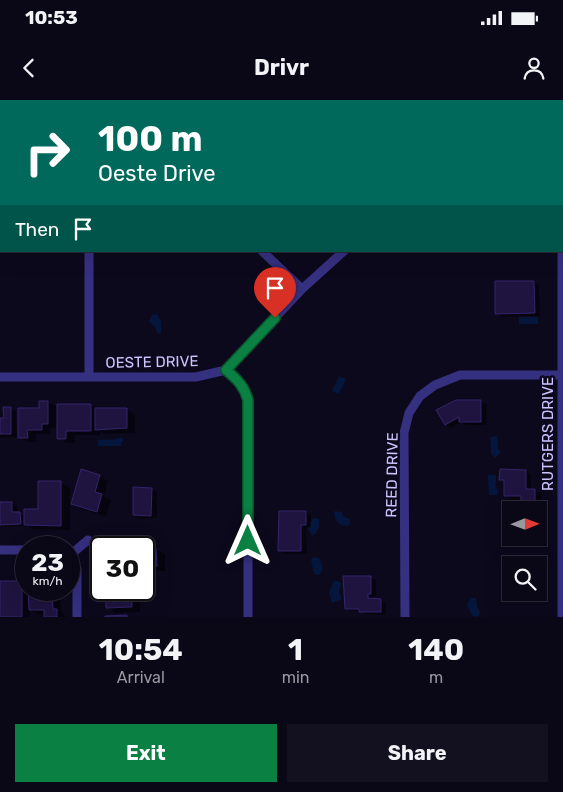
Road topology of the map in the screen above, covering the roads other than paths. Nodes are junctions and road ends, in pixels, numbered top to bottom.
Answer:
1 (89, 252) edge
2 (263, 252) edge
3 (343, 252) edge
4 (562, 252) edge
5 (302, 289) junction
6 (226, 370) junction
7 (563, 375) edge
8 (89, 376) junction
9 (0, 377) edge
10 (88, 540) dead end
11 (80, 547) edge
12 (0, 550) edge
13 (15, 550) edge
14 (77, 601) edge
15 (77, 617) edge
16 (248, 617) edge
17 (404, 617) edge
18 (562, 617) edge

1 - 8 street
2 - 5 street
3 - 5 street
4 - 7 street, RUTGERS DRIVE
5 - 6 street
6 - 8 street, OESTE DRIVE
6 - 16 street
7 - 17 street, REED DRIVE
7 - 18 street, RUTGERS DRIVE
8 - 9 street, OESTE DRIVE
10 - 11 street
12 - 13 street
14 - 15 street

